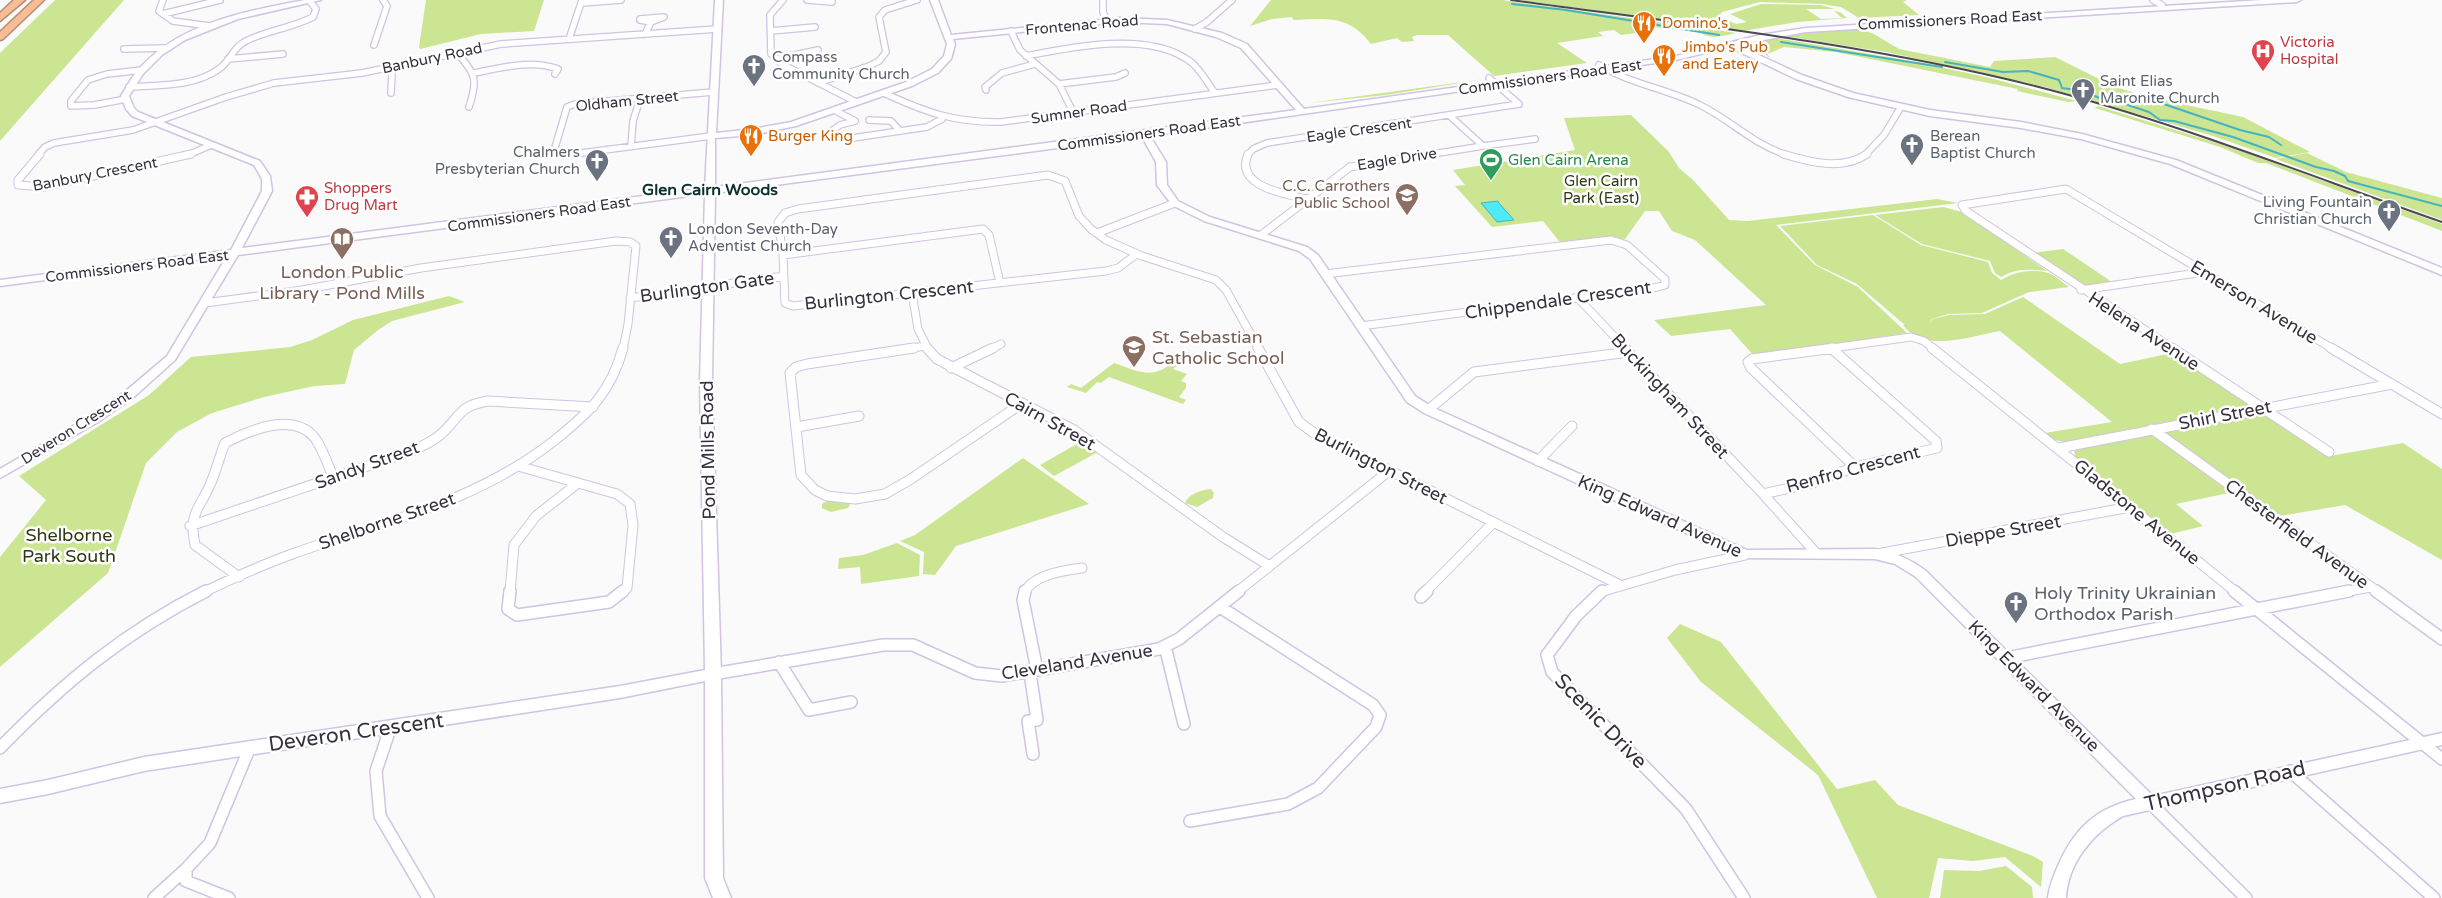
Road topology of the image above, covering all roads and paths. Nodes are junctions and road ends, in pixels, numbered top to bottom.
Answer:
1 (20, 0) edge
2 (38, 0) edge
3 (163, 0) edge
4 (220, 0) edge
5 (312, 0) edge
6 (383, 0) edge
7 (621, 0) edge
8 (719, 0) edge
9 (782, 0) edge
10 (807, 0) edge
11 (917, 0) edge
12 (934, 0) edge
13 (1103, 0) edge
14 (1232, 0) edge
15 (2153, 0) edge
16 (2251, 0) edge
17 (2298, 0) edge
18 (582, 1) edge
19 (832, 2) dead end
20 (2162, 5) junction
21 (163, 14) junction
22 (0, 18) edge
23 (651, 22) dead end
24 (1107, 22) junction
25 (209, 26) junction
26 (815, 27) dead end
27 (718, 29) junction
28 (1195, 29) junction
29 (771, 31) junction
30 (1011, 31) junction
31 (646, 34) junction
32 (0, 37) edge
33 (949, 37) junction
34 (1760, 38) junction
35 (569, 39) junction
36 (1728, 43) junction
37 (374, 44) dead end
38 (166, 48) junction
39 (124, 49) dead end
40 (818, 50) dead end
41 (457, 53) junction
42 (283, 54) dead end
43 (1026, 56) junction
44 (1688, 56) junction
45 (1758, 58) junction
46 (228, 59) junction
47 (776, 60) junction
48 (1035, 64) junction
49 (1601, 67) junction
50 (389, 68) junction
51 (142, 70) junction
52 (474, 72) junction
53 (554, 74) dead end
54 (1125, 74) dead end
55 (1493, 81) junction
56 (818, 83) junction
57 (1059, 84) junction
58 (1278, 85) junction
59 (129, 87) junction
60 (986, 90) dead end
61 (713, 92) junction
62 (391, 93) dead end
63 (884, 93) junction
64 (1215, 93) junction
65 (126, 99) junction
66 (640, 99) junction
67 (856, 102) junction
68 (469, 107) dead end
69 (1901, 107) junction
70 (834, 110) junction
71 (1301, 110) junction
72 (1073, 112) junction
73 (1451, 117) junction
74 (942, 119) junction
75 (869, 120) dead end
76 (154, 122) junction
77 (900, 131) junction
78 (1144, 132) junction
79 (711, 136) junction
80 (1535, 139) dead end
81 (211, 145) junction
82 (631, 146) junction
83 (1483, 146) junction
84 (1048, 175) joint
85 (710, 185) junction
86 (737, 185) junction
87 (677, 195) junction
88 (1307, 199) junction
89 (710, 203) junction
90 (1175, 203) junction
91 (1962, 206) joint
92 (1097, 233) junction
93 (1261, 235) junction
94 (235, 251) junction
95 (1137, 254) junction
96 (783, 255) junction
97 (2204, 272) junction
98 (2442, 272) edge
99 (1325, 274) junction
100 (784, 276) junction
101 (0, 278) edge
102 (0, 283) edge
103 (1000, 283) junction
104 (707, 287) junction
105 (2081, 290) junction
106 (912, 293) junction
107 (630, 298) junction
108 (1578, 298) junction
109 (205, 302) junction
110 (1361, 326) junction
111 (1001, 344) dead end
112 (925, 346) junction
113 (1831, 348) junction
114 (1629, 352) junction
115 (952, 368) junction
116 (2392, 384) junction
117 (1021, 404) junction
118 (593, 408) junction
119 (2262, 408) junction
120 (1428, 410) junction
121 (2442, 414) edge
122 (859, 416) dead end
123 (1572, 426) dead end
124 (796, 427) junction
125 (2152, 429) junction
126 (2059, 448) junction
127 (2329, 452) dead end
128 (1538, 461) junction
129 (518, 466) junction
130 (1855, 467) junction
131 (1389, 471) junction
132 (0, 474) edge
133 (333, 477) junction
134 (578, 483) junction
135 (1763, 494) junction
136 (2130, 507) junction
137 (1493, 523) junction
138 (190, 526) junction
139 (1818, 554) junction
140 (1875, 554) junction
141 (1745, 555) junction
142 (1268, 565) junction
143 (1082, 568) dead end
144 (239, 576) junction
145 (1620, 585) junction
146 (2371, 587) junction
147 (1421, 597) dead end
148 (1220, 607) junction
149 (2258, 610) junction
150 (2442, 639) edge
151 (1165, 646) junction
152 (2006, 658) junction
153 (779, 662) junction
154 (1034, 672) junction
155 (713, 674) junction
156 (851, 702) dead end
157 (1184, 724) dead end
158 (392, 726) junction
159 (2442, 739) edge
160 (2422, 743) junction
161 (250, 747) junction
162 (0, 748) edge
163 (1033, 754) dead end
164 (2442, 759) edge
165 (2290, 771) junction
166 (0, 796) edge
167 (2149, 802) junction
168 (1190, 821) dead end
169 (186, 869) junction
170 (154, 898) edge
171 (229, 898) edge
172 (428, 898) edge
173 (722, 898) edge
174 (1744, 898) edge
175 (2057, 898) edge
176 (2246, 898) edge
177 (2434, 898) edge

1 - 22 highway
2 - 32 highway
3 - 21 street
4 - 21 street
5 - 25 main road
5 - 46 street
6 - 37 street
7 - 18 street
8 - 27 main road, Pond Mills Road
9 - 29 street
10 - 19 street
11 - 56 street
12 - 33 main road
13 - 24 street
14 - 28 street
15 - 20 street
16 - 20 main road, Commissioners Road East
17 - 34 main road, Commissioners Road East
18 - 35 street
20 - 36 main road, Commissioners Road East
21 - 25 street
23 - 31 street
24 - 28 main road, Frontenac Road
24 - 30 main road, Frontenac Road
25 - 38 main road
26 - 29 street
27 - 31 street, Banbury Road
27 - 61 main road, Pond Mills Road
28 - 58 main road, Frontenac Road
29 - 47 street
30 - 33 main road, Frontenac Road
30 - 43 street
31 - 35 street, Banbury Road
33 - 63 main road
34 - 36 main road, Commissioners Road East
34 - 45 main road
35 - 41 street, Banbury Road
36 - 44 main road, Commissioners Road East
36 - 45 main road
36 - 49 main road, Commissioners Road East
38 - 39 street
38 - 51 main road
40 - 47 street
41 - 50 street, Banbury Road
41 - 52 street
42 - 46 street
43 - 48 street
43 - 64 street
44 - 45 main road
44 - 49 main road, Commissioners Road East
45 - 69 main road
46 - 59 street
47 - 56 street
48 - 57 street
48 - 60 street
49 - 55 main road, Commissioners Road East
49 - 69 street
50 - 62 street
50 - 76 street, Banbury Road
51 - 59 main road
51 - 65 street
52 - 53 street
52 - 68 street
54 - 57 street
55 - 71 main road, Commissioners Road East
55 - 73 street, Eagle Crescent
56 - 67 street
57 - 72 street
58 - 64 street, Sumner Road
58 - 71 main road, Frontenac Road
59 - 65 main road
61 - 66 street, Oldham Street
61 - 79 main road, Pond Mills Road
63 - 67 main road
63 - 74 street, Sumner Road
64 - 72 street, Sumner Road
65 - 76 main road, Deveron Crescent
66 - 82 street
66 - 82 street, Oldham Street
67 - 70 main road
69 - 98 main road
70 - 77 street
70 - 79 main road
71 - 78 main road, Commissioners Road East
72 - 74 street, Sumner Road
73 - 83 street
73 - 88 street, Eagle Crescent
74 - 77 street
75 - 77 street
76 - 81 main road, Deveron Crescent
76 - 81 street, Banbury Crescent
78 - 86 main road, Commissioners Road East
78 - 90 main road
79 - 82 street, Oldham Street
79 - 85 main road, Pond Mills Road
80 - 83 street, Eagle Drive
81 - 94 main road, Deveron Crescent
83 - 88 street, Eagle Drive
84 - 92 street, Burlington Street
84 - 96 street, Burlington Crescent
85 - 86 main road, Commissioners Road East
85 - 86 main road
85 - 87 main road, Commissioners Road East
85 - 89 main road, Pond Mills Road
85 - 94 main road, Commissioners Road East
86 - 89 main road
87 - 89 main road
87 - 94 main road, Commissioners Road East
88 - 93 street, Eagle Drive
89 - 104 main road, Pond Mills Road
90 - 92 street
90 - 93 main road, King Edward Avenue
91 - 97 street, Emerson Avenue
91 - 105 street, Helena Avenue
92 - 95 street, Burlington Street
93 - 99 main road, King Edward Avenue
94 - 101 main road, Commissioners Road East
94 - 102 main road, Commissioners Road East
94 - 109 main road, Deveron Crescent
95 - 103 street, Burlington Crescent
95 - 131 street, Burlington Street
96 - 100 street, Burlington Crescent
96 - 103 street
97 - 105 street
97 - 116 street, Emerson Avenue
99 - 108 street, Chippendale Crescent
99 - 110 main road, King Edward Avenue
100 - 104 street, Burlington Gate
100 - 106 street, Burlington Crescent
103 - 106 street, Burlington Crescent
104 - 107 street, Burlington Gate
104 - 155 main road, Pond Mills Road
105 - 119 street, Helena Avenue
106 - 112 street, Cairn Street
107 - 109 street, Shelborne Street
107 - 118 street, Shelborne Street
108 - 110 street, Chippendale Crescent
108 - 114 street, Buckingham Street
109 - 132 main road, Deveron Crescent
110 - 120 main road, King Edward Avenue
111 - 115 street
112 - 115 street, Cairn Street
112 - 124 street
113 - 126 street, Gladstone Avenue
113 - 130 street, Renfro Crescent
113 - 130 street
114 - 120 street
114 - 135 street, Buckingham Street
115 - 117 street, Cairn Street
116 - 119 street, Shirl Street
116 - 121 street, Emerson Avenue
117 - 124 street
117 - 142 street, Cairn Street
118 - 129 street, Shelborne Street
118 - 133 street, Sandy Street
119 - 125 street, Shirl Street
119 - 127 street, Helena Avenue
120 - 128 main road, King Edward Avenue
122 - 124 street
123 - 128 street
125 - 126 street, Shirl Street
125 - 146 street, Chesterfield Avenue
126 - 136 street, Gladstone Avenue
128 - 141 main road, King Edward Avenue
129 - 134 street
129 - 144 street, Shelborne Street
130 - 135 street, Renfro Crescent
131 - 137 street, Burlington Street
131 - 142 street, Cleveland Avenue
133 - 138 street, Sandy Street
133 - 138 street
134 - 134 street
135 - 139 street, Renfro Crescent
136 - 140 street, Dieppe Street
136 - 149 street, Gladstone Avenue
137 - 145 street, Burlington Street
137 - 147 street
138 - 144 street
139 - 140 main road, King Edward Avenue
139 - 141 main road, King Edward Avenue
140 - 152 main road, King Edward Avenue
141 - 145 street, Scenic Drive
142 - 148 street, Cleveland Avenue
143 - 154 street
144 - 162 street, Shelborne Street
145 - 174 street, Scenic Drive
146 - 149 street
146 - 150 street, Chesterfield Avenue
148 - 151 street, Cleveland Avenue
148 - 168 street
149 - 152 street
149 - 160 street, Gladstone Avenue
151 - 154 street, Cleveland Avenue
151 - 157 street
152 - 167 main road, King Edward Avenue
153 - 154 street, Cleveland Avenue
153 - 155 street, Cleveland Avenue
153 - 156 street
154 - 163 street
155 - 158 main road, Deveron Crescent
155 - 173 main road, Pond Mills Road
158 - 161 main road, Deveron Crescent
158 - 172 street
159 - 160 main road, Thompson Road
160 - 164 street, Gladstone Avenue
160 - 165 main road, Thompson Road
161 - 166 main road, Deveron Crescent
161 - 169 street
165 - 167 main road, Thompson Road
165 - 177 street
167 - 175 main road, Thompson Road
167 - 176 street, King Edward Avenue
169 - 170 street
169 - 171 street

